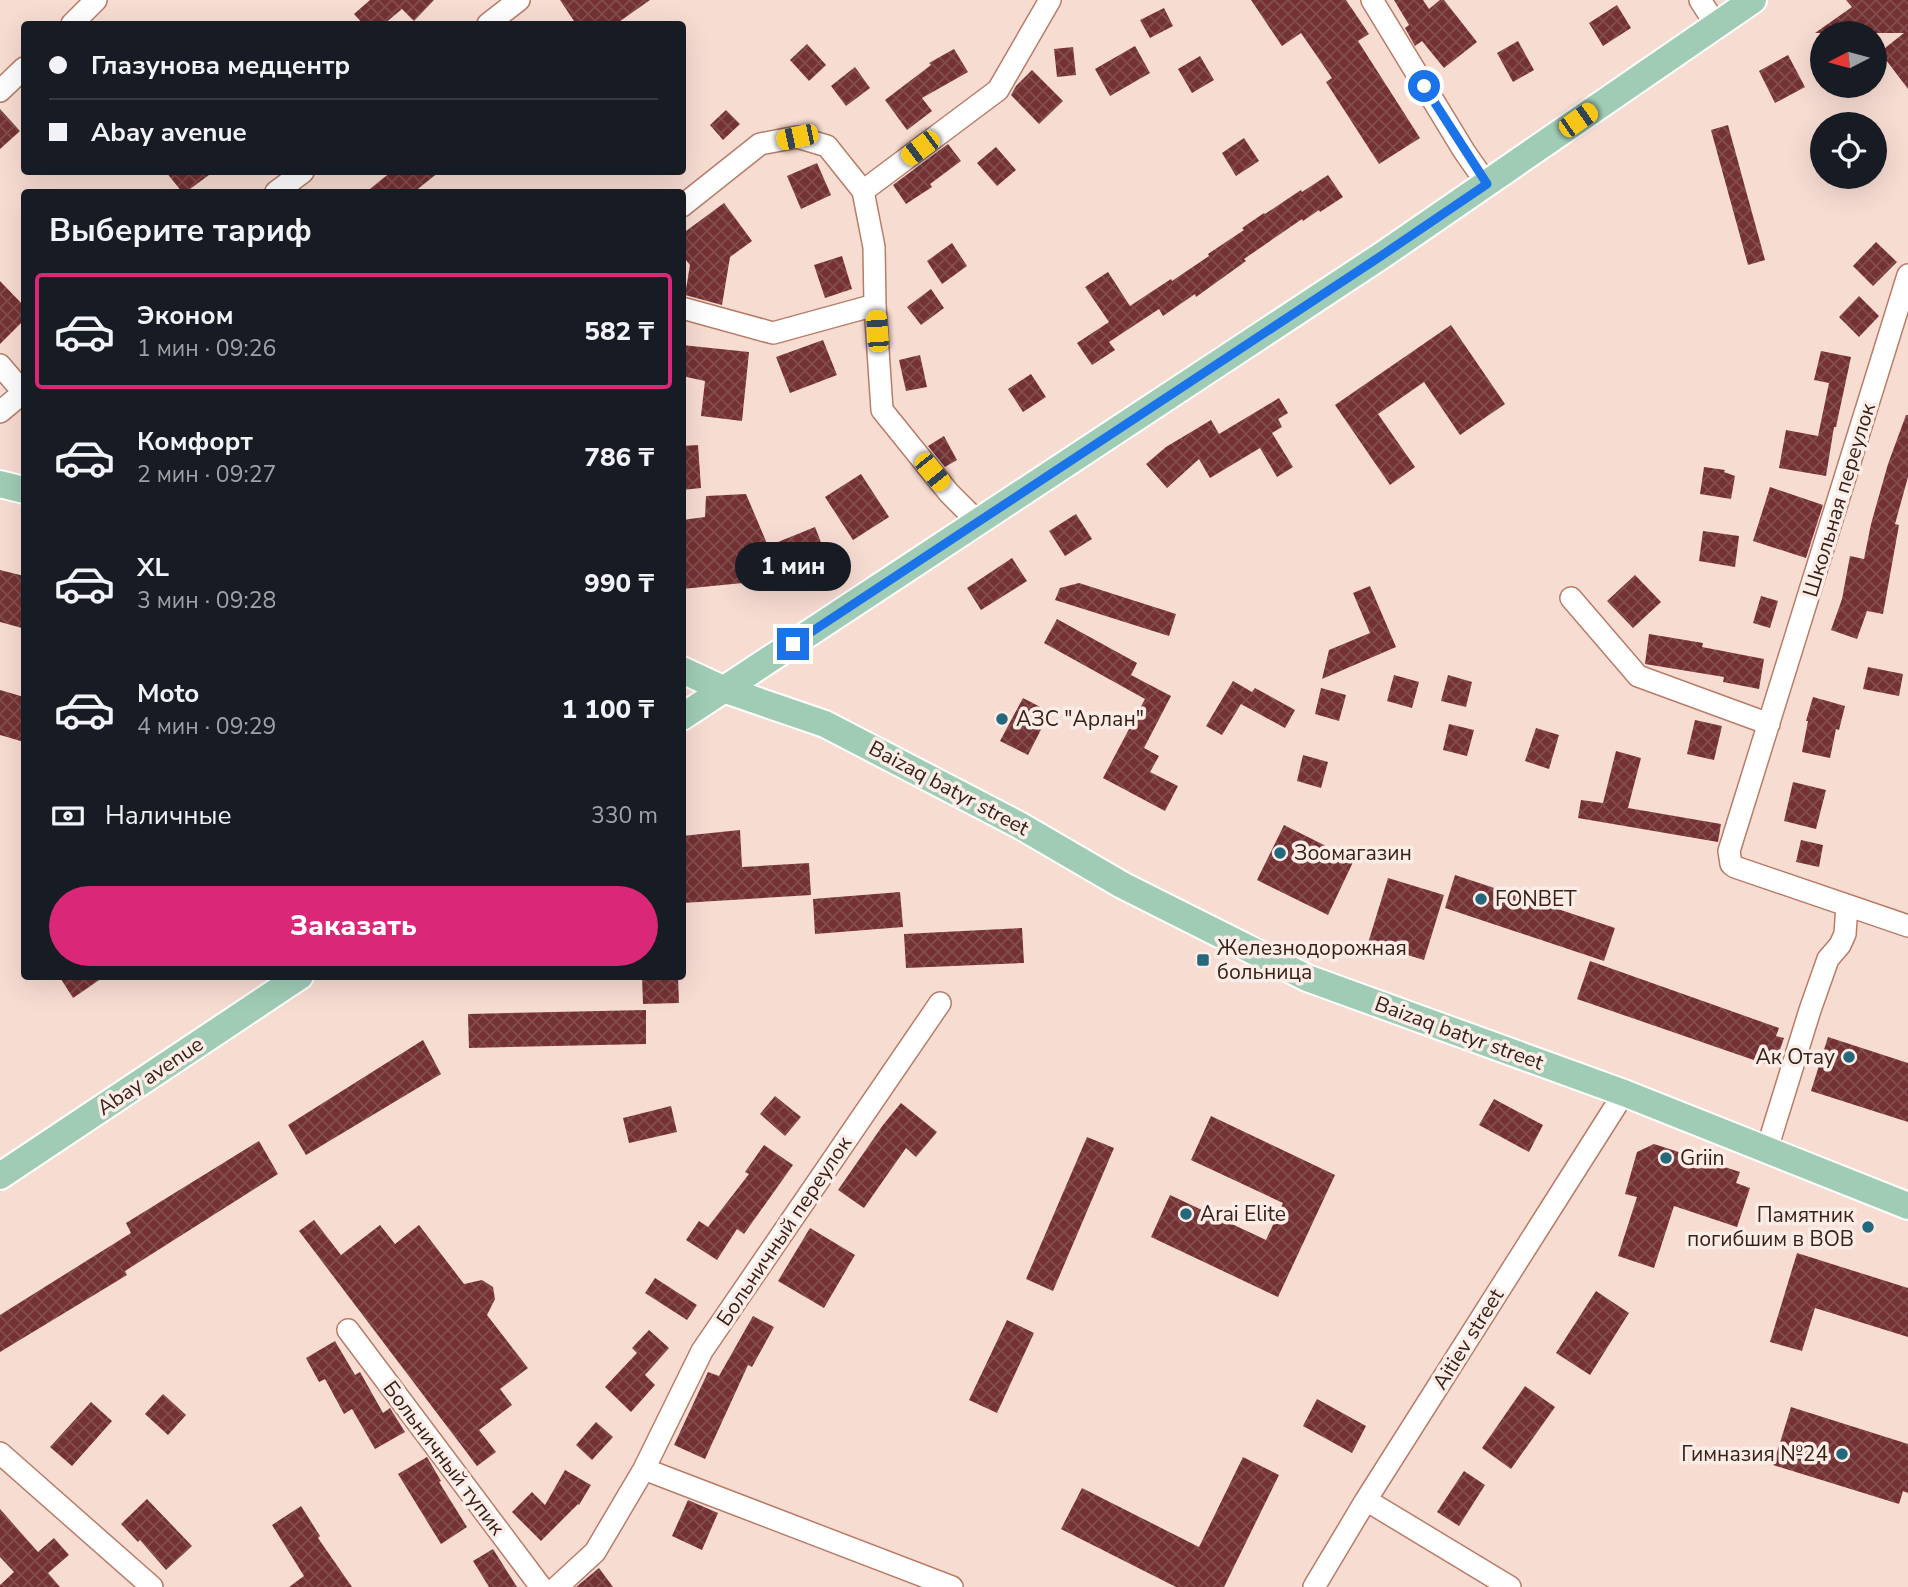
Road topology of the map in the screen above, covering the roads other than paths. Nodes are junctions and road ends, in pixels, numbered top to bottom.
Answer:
1 (96, 0) edge
2 (519, 0) edge
3 (1050, 0) edge
4 (1372, 0) edge
5 (1700, 0) edge
6 (1753, 0) edge
7 (75, 21) edge
8 (492, 21) edge
9 (1716, 25) junction
10 (21, 71) edge
11 (0, 90) edge
12 (299, 175) edge
13 (1487, 184) junction
14 (280, 189) edge
15 (863, 191) junction
16 (686, 203) edge
17 (1908, 275) edge
18 (875, 305) junction
19 (686, 309) edge
20 (0, 365) edge
21 (21, 390) edge
22 (21, 395) edge
23 (0, 412) edge
24 (0, 484) edge
25 (21, 489) edge
26 (978, 522) junction
27 (1571, 598) dead end
28 (686, 672) edge
29 (723, 690) junction
30 (686, 715) edge
31 (1769, 724) junction
32 (1847, 906) junction
33 (1908, 926) edge
34 (294, 980) edge
35 (940, 1003) dead end
36 (1624, 1093) junction
37 (1767, 1149) junction
38 (0, 1176) edge
39 (1908, 1206) edge
40 (348, 1330) dead end
41 (0, 1453) edge
42 (645, 1469) junction
43 (1366, 1500) junction
44 (152, 1587) edge
45 (541, 1587) edge
46 (558, 1587) edge
47 (952, 1587) edge
48 (1314, 1587) edge
49 (1510, 1587) edge

1 - 7 street
2 - 8 street
3 - 15 street
4 - 13 street
5 - 9 street
6 - 9 main road
9 - 13 main road
10 - 11 street
12 - 14 street
13 - 26 main road
15 - 16 street
15 - 18 street
17 - 31 street, Школьная переулок
18 - 19 street
18 - 26 street
20 - 21 street
22 - 23 street
24 - 25 main road
26 - 29 main road
27 - 31 street
28 - 29 main road, Baizaq batyr street
29 - 30 main road
29 - 36 main road, Baizaq batyr street
31 - 32 street, Школьная переулок
32 - 33 street
32 - 37 street
34 - 38 main road, Abay avenue
35 - 42 street, Больничный переулок
36 - 37 main road, Baizaq batyr street
36 - 43 street, Aitiev street
37 - 39 main road, Baizaq batyr street
40 - 45 street, Больничный тупик
41 - 44 street
42 - 46 street, Больничный переулок
42 - 47 street
43 - 48 street, Aitiev street
43 - 49 street

